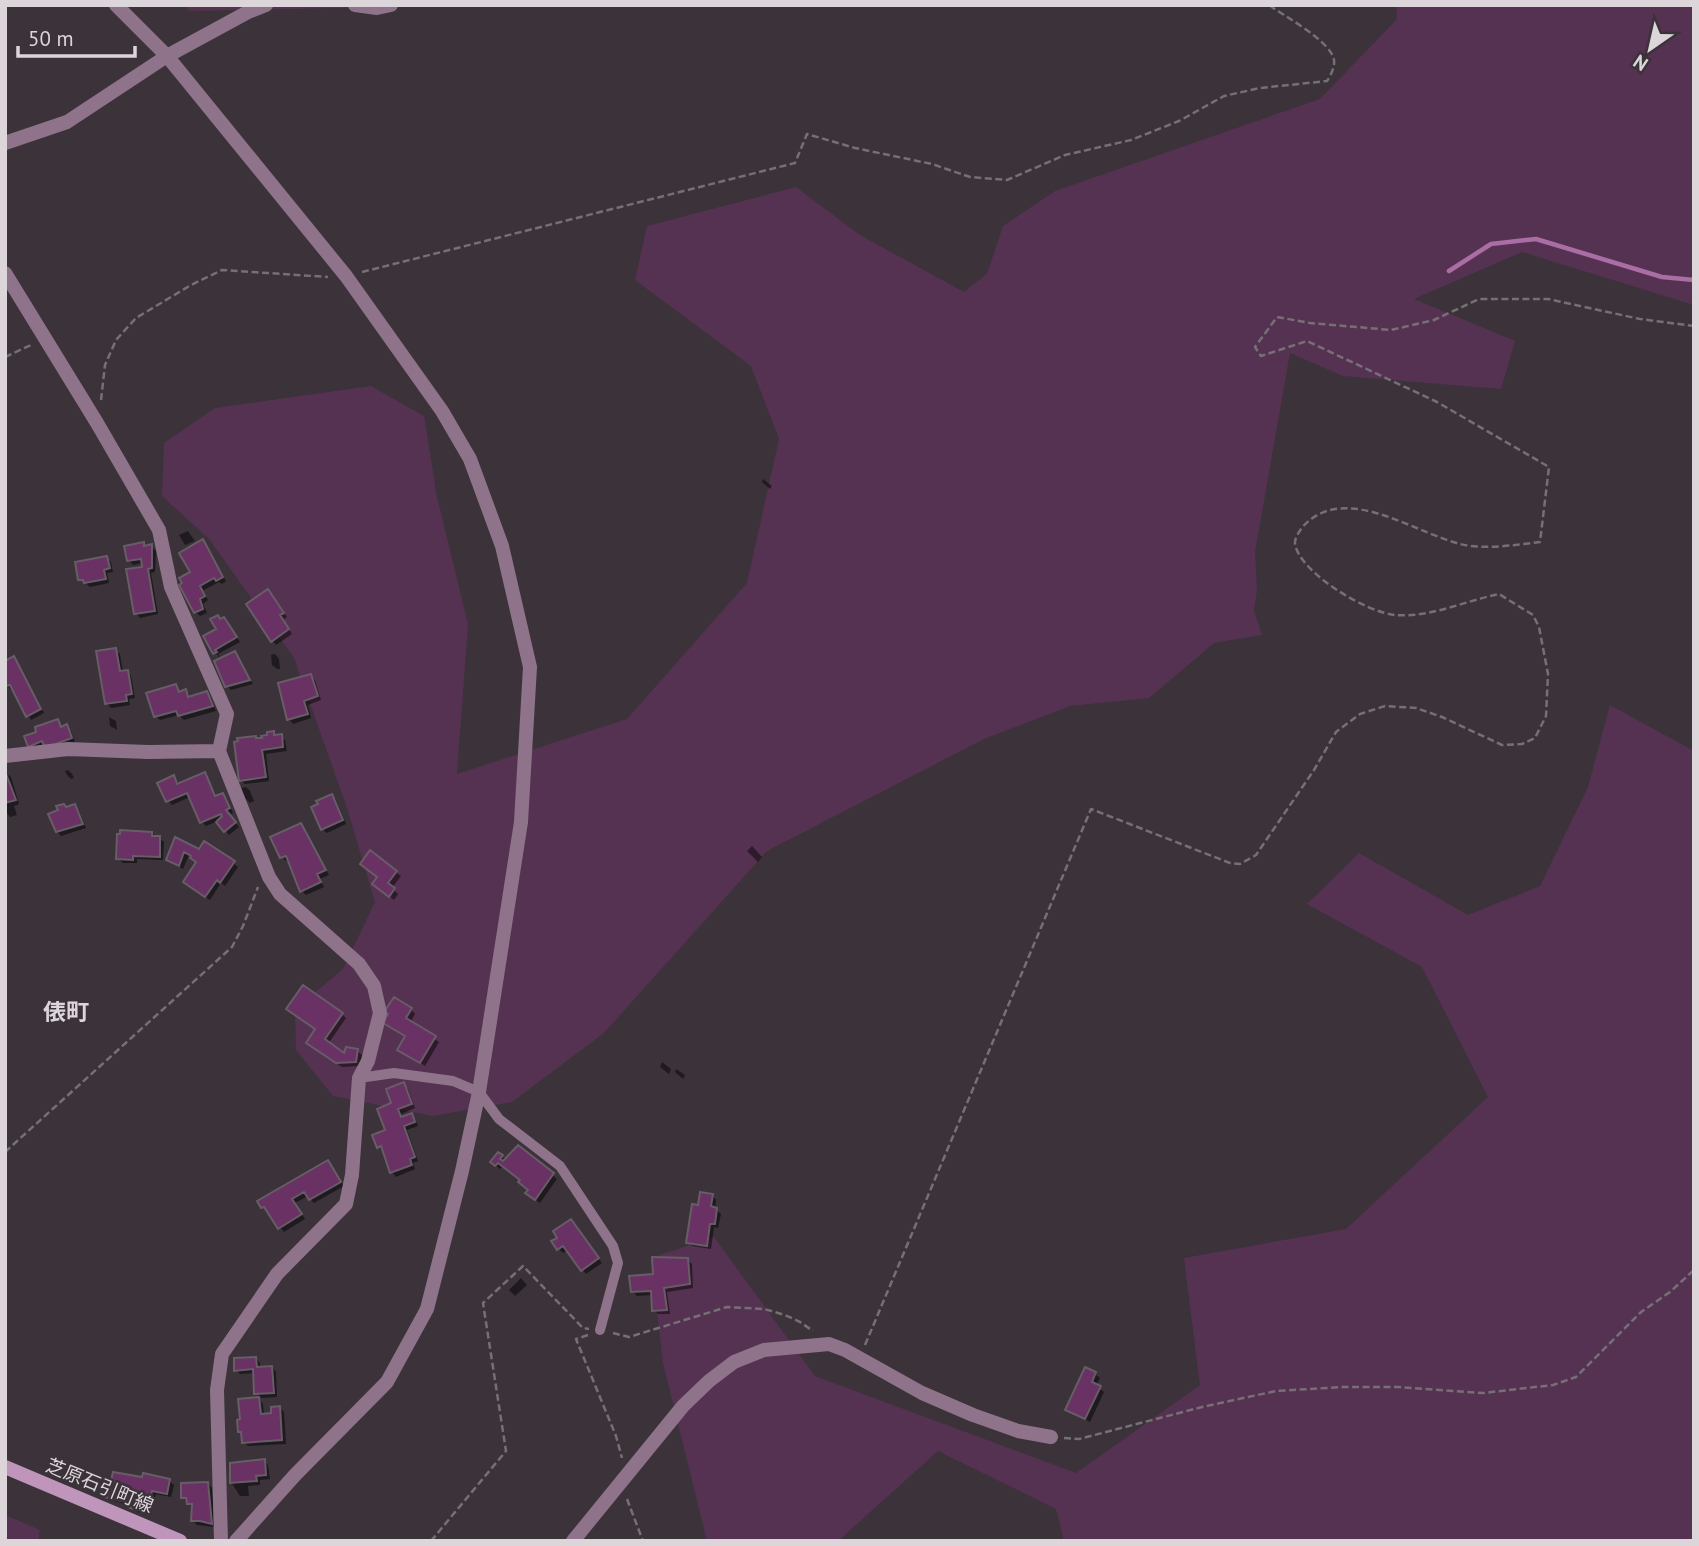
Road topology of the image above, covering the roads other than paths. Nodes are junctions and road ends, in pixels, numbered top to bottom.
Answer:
1 (116, 5) edge
2 (266, 5) edge
3 (355, 5) edge
4 (391, 5) edge
5 (167, 56) junction
6 (5, 143) edge
7 (5, 273) edge
8 (219, 751) junction
9 (5, 756) edge
10 (359, 1078) junction
11 (479, 1091) junction
12 (600, 1330) road end
13 (1051, 1437) road end
14 (5, 1467) edge
15 (180, 1541) edge
16 (221, 1541) edge
17 (236, 1541) edge
18 (573, 1541) edge

1 - 5 street
2 - 5 street
3 - 4 street
5 - 6 street
5 - 11 street
7 - 8 street
8 - 9 street
8 - 10 street
10 - 11 lane
10 - 16 street
11 - 12 lane
11 - 17 street
13 - 18 street
14 - 15 main road, 芝原石引町線

